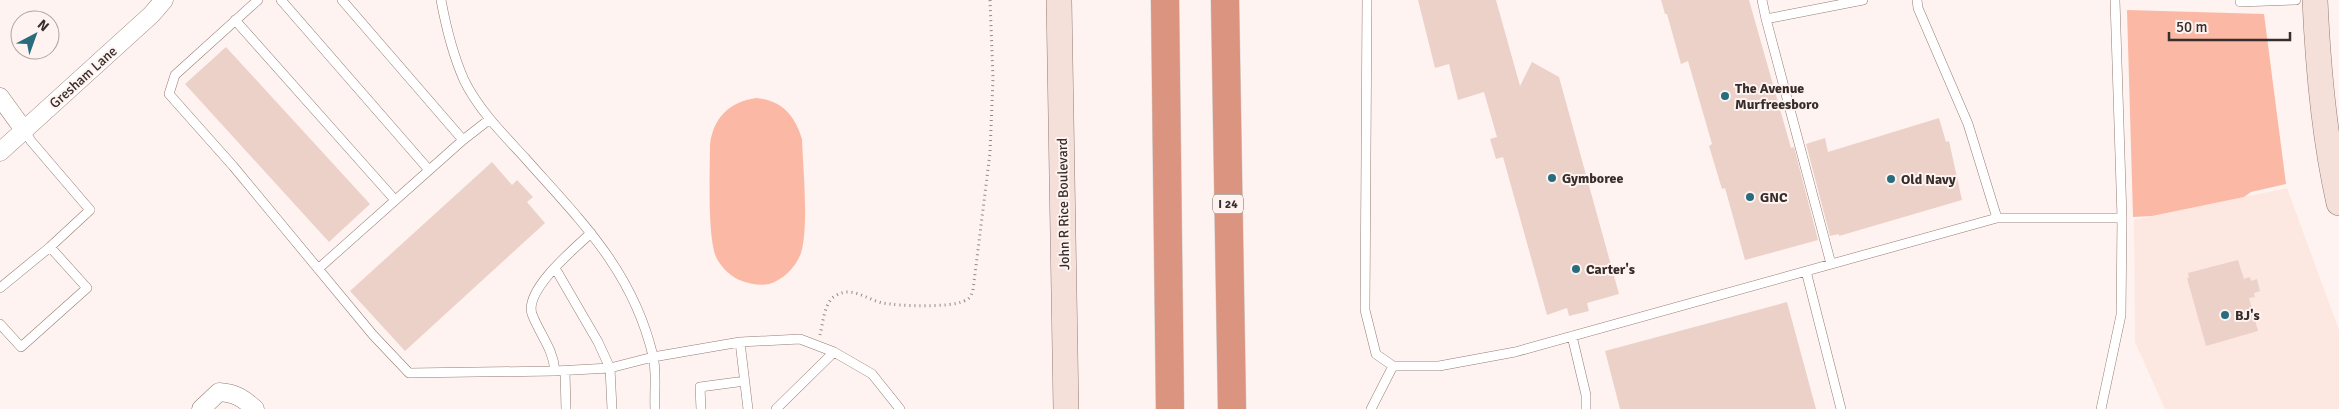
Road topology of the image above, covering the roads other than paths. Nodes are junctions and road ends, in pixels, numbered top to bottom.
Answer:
1 (164, 0) edge
2 (258, 0) edge
3 (281, 0) edge
4 (342, 0) edge
5 (441, 0) edge
6 (1059, 0) edge
7 (1165, 0) edge
8 (1225, 0) edge
9 (1366, 0) edge
10 (1762, 0) edge
11 (1863, 0) edge
12 (1917, 0) edge
13 (2115, 0) edge
14 (2240, 0) edge
15 (2296, 0) edge
16 (2315, 0) edge
17 (1766, 19) junction
18 (236, 20) junction
19 (0, 97) edge
20 (490, 119) junction
21 (24, 130) junction
22 (463, 140) junction
23 (0, 152) edge
24 (429, 170) junction
25 (395, 200) junction
26 (2339, 203) edge
27 (1997, 218) junction
28 (2122, 218) junction
29 (592, 233) junction
30 (50, 248) junction
31 (1831, 264) junction
32 (555, 268) junction
33 (318, 269) junction
34 (1806, 271) junction
35 (0, 288) edge
36 (0, 324) edge
37 (1572, 336) junction
38 (740, 342) junction
39 (834, 352) junction
40 (653, 357) junction
41 (1393, 366) junction
42 (610, 368) junction
43 (555, 371) junction
44 (565, 371) junction
45 (745, 380) junction
46 (201, 409) edge
47 (255, 409) edge
48 (566, 409) edge
49 (612, 409) edge
50 (655, 409) edge
51 (701, 409) edge
52 (748, 409) edge
53 (776, 409) edge
54 (900, 409) edge
55 (1066, 409) edge
56 (1170, 409) edge
57 (1232, 409) edge
58 (1372, 409) edge
59 (1586, 409) edge
60 (1841, 409) edge
61 (2101, 409) edge

1 - 21 street, Gresham Lane
2 - 18 lane
3 - 24 lane
4 - 22 lane
5 - 20 lane
6 - 55 street, John R Rice Boulevard
7 - 56 highway
8 - 57 highway, I 24
9 - 41 lane
10 - 17 lane
11 - 17 lane
12 - 27 lane
13 - 28 lane
14 - 15 lane
16 - 26 street
17 - 31 lane
18 - 25 lane
18 - 33 lane
19 - 21 street
20 - 22 lane
20 - 29 lane
21 - 23 street, Gresham Lane
21 - 30 lane
22 - 24 lane
24 - 25 lane
25 - 33 lane
27 - 28 lane
27 - 31 lane
28 - 61 lane
29 - 32 lane
29 - 40 lane
30 - 35 lane
30 - 36 lane
31 - 34 lane
32 - 42 lane
32 - 43 lane
33 - 43 lane
34 - 37 lane
34 - 60 lane
37 - 41 lane
37 - 59 lane
38 - 39 lane
38 - 40 lane
38 - 45 lane
39 - 53 lane
39 - 54 lane
40 - 42 lane
40 - 50 lane
41 - 58 lane
42 - 44 lane
42 - 49 lane
43 - 44 lane
44 - 48 lane
45 - 51 lane
45 - 52 lane
46 - 47 street

